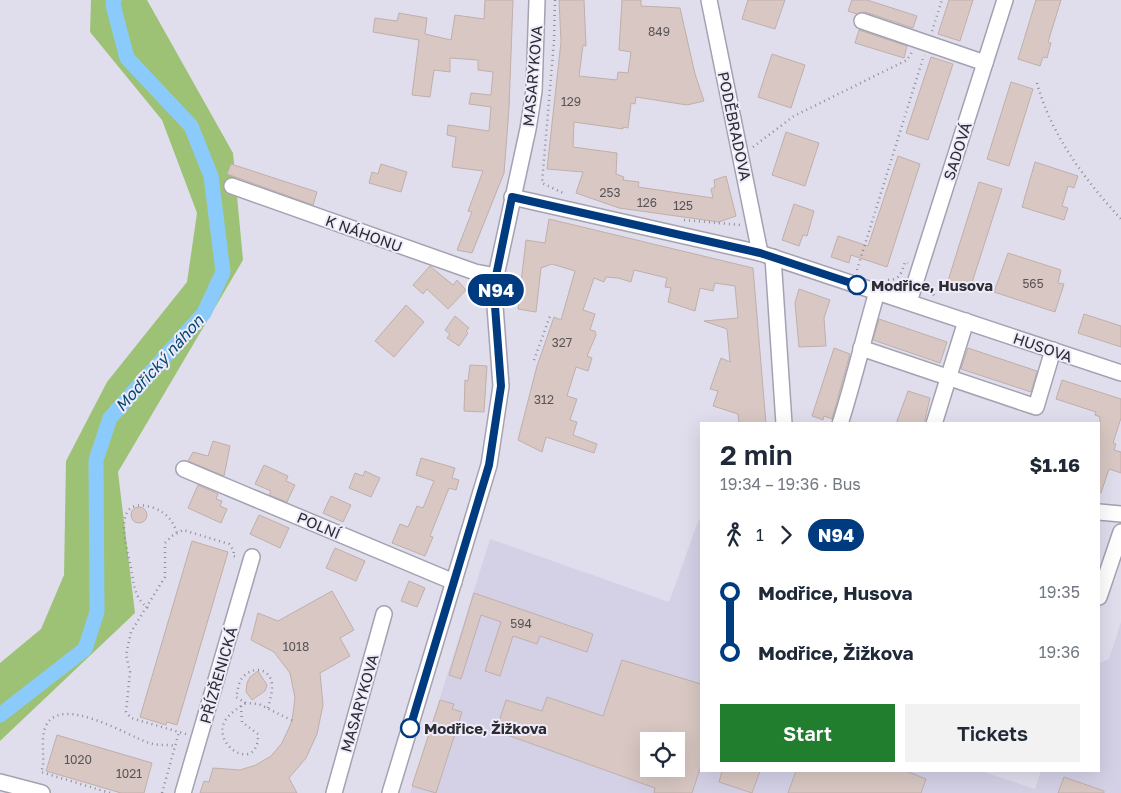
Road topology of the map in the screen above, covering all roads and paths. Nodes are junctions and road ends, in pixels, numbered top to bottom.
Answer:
1 (537, 0) edge
2 (555, 0) edge
3 (709, 0) edge
4 (942, 0) edge
5 (1005, 0) edge
6 (862, 21) dead end
7 (924, 42) junction
8 (985, 63) junction
9 (1037, 83) dead end
10 (750, 138) dead end
11 (752, 147) junction
12 (754, 156) dead end
13 (232, 186) dead end
14 (568, 194) dead end
15 (512, 197) junction
16 (1121, 219) edge
17 (680, 220) dead end
18 (755, 226) junction
19 (767, 255) junction
20 (921, 267) junction
21 (848, 268) dead end
22 (857, 271) junction
23 (865, 274) dead end
24 (496, 276) junction
25 (932, 280) dead end
26 (879, 286) junction
27 (936, 297) dead end
28 (909, 302) junction
29 (550, 316) dead end
30 (966, 321) junction
31 (861, 348) junction
32 (1053, 350) junction
33 (534, 360) dead end
34 (1121, 373) edge
35 (949, 376) junction
36 (784, 422) edge
37 (841, 422) edge
38 (935, 422) edge
39 (184, 469) dead end
40 (1100, 512) edge
41 (1121, 514) edge
42 (1121, 532) edge
43 (177, 533) junction
44 (251, 558) joint
45 (454, 582) junction
46 (1100, 594) edge
47 (148, 608) junction
48 (384, 614) dead end
49 (246, 703) junction
50 (241, 706) junction
51 (268, 708) junction
52 (295, 722) dead end
53 (179, 732) junction
54 (200, 737) junction
55 (175, 746) junction
56 (0, 782) edge
57 (42, 793) edge
58 (110, 793) edge
59 (162, 793) edge
60 (183, 793) edge
61 (334, 793) edge
62 (390, 793) edge

1 - 15 street, MASARYKOVA
2 - 14 path
3 - 18 street, PODĚBRADOVA
4 - 7 path
5 - 8 street, SADOVÁ
6 - 7 street
7 - 8 street
7 - 11 path
7 - 22 path
8 - 20 street, SADOVÁ
9 - 16 path
10 - 11 path
11 - 12 path
13 - 24 street, K NÁHONU
15 - 19 street, HUSOVA
15 - 24 street, MASARYKOVA
17 - 18 path
18 - 19 street, PODĚBRADOVA
19 - 26 street, HUSOVA
19 - 36 street, PODĚBRADOVA
20 - 26 path
20 - 28 street, SADOVÁ
21 - 22 path
22 - 23 path
24 - 45 street, MASARYKOVA
25 - 27 path
26 - 28 street, HUSOVA
26 - 31 street
28 - 30 street, HUSOVA
29 - 33 path
30 - 32 street, HUSOVA
30 - 35 street
31 - 35 street
31 - 37 street
32 - 34 street, HUSOVA
32 - 35 street
35 - 38 street
39 - 45 street, POLNÍ
40 - 41 street
42 - 46 street
43 - 44 path
43 - 47 path
43 - 47 path
44 - 54 street, PŘÍZŘENICKÁ
45 - 62 street, MASARYKOVA
47 - 53 path
48 - 61 street, MASARYKOVA
49 - 50 path
49 - 51 path
49 - 51 path
50 - 50 path
51 - 52 path
53 - 54 path
53 - 55 path
54 - 60 street, PŘÍZŘENICKÁ
55 - 58 path
55 - 59 path
56 - 57 street

